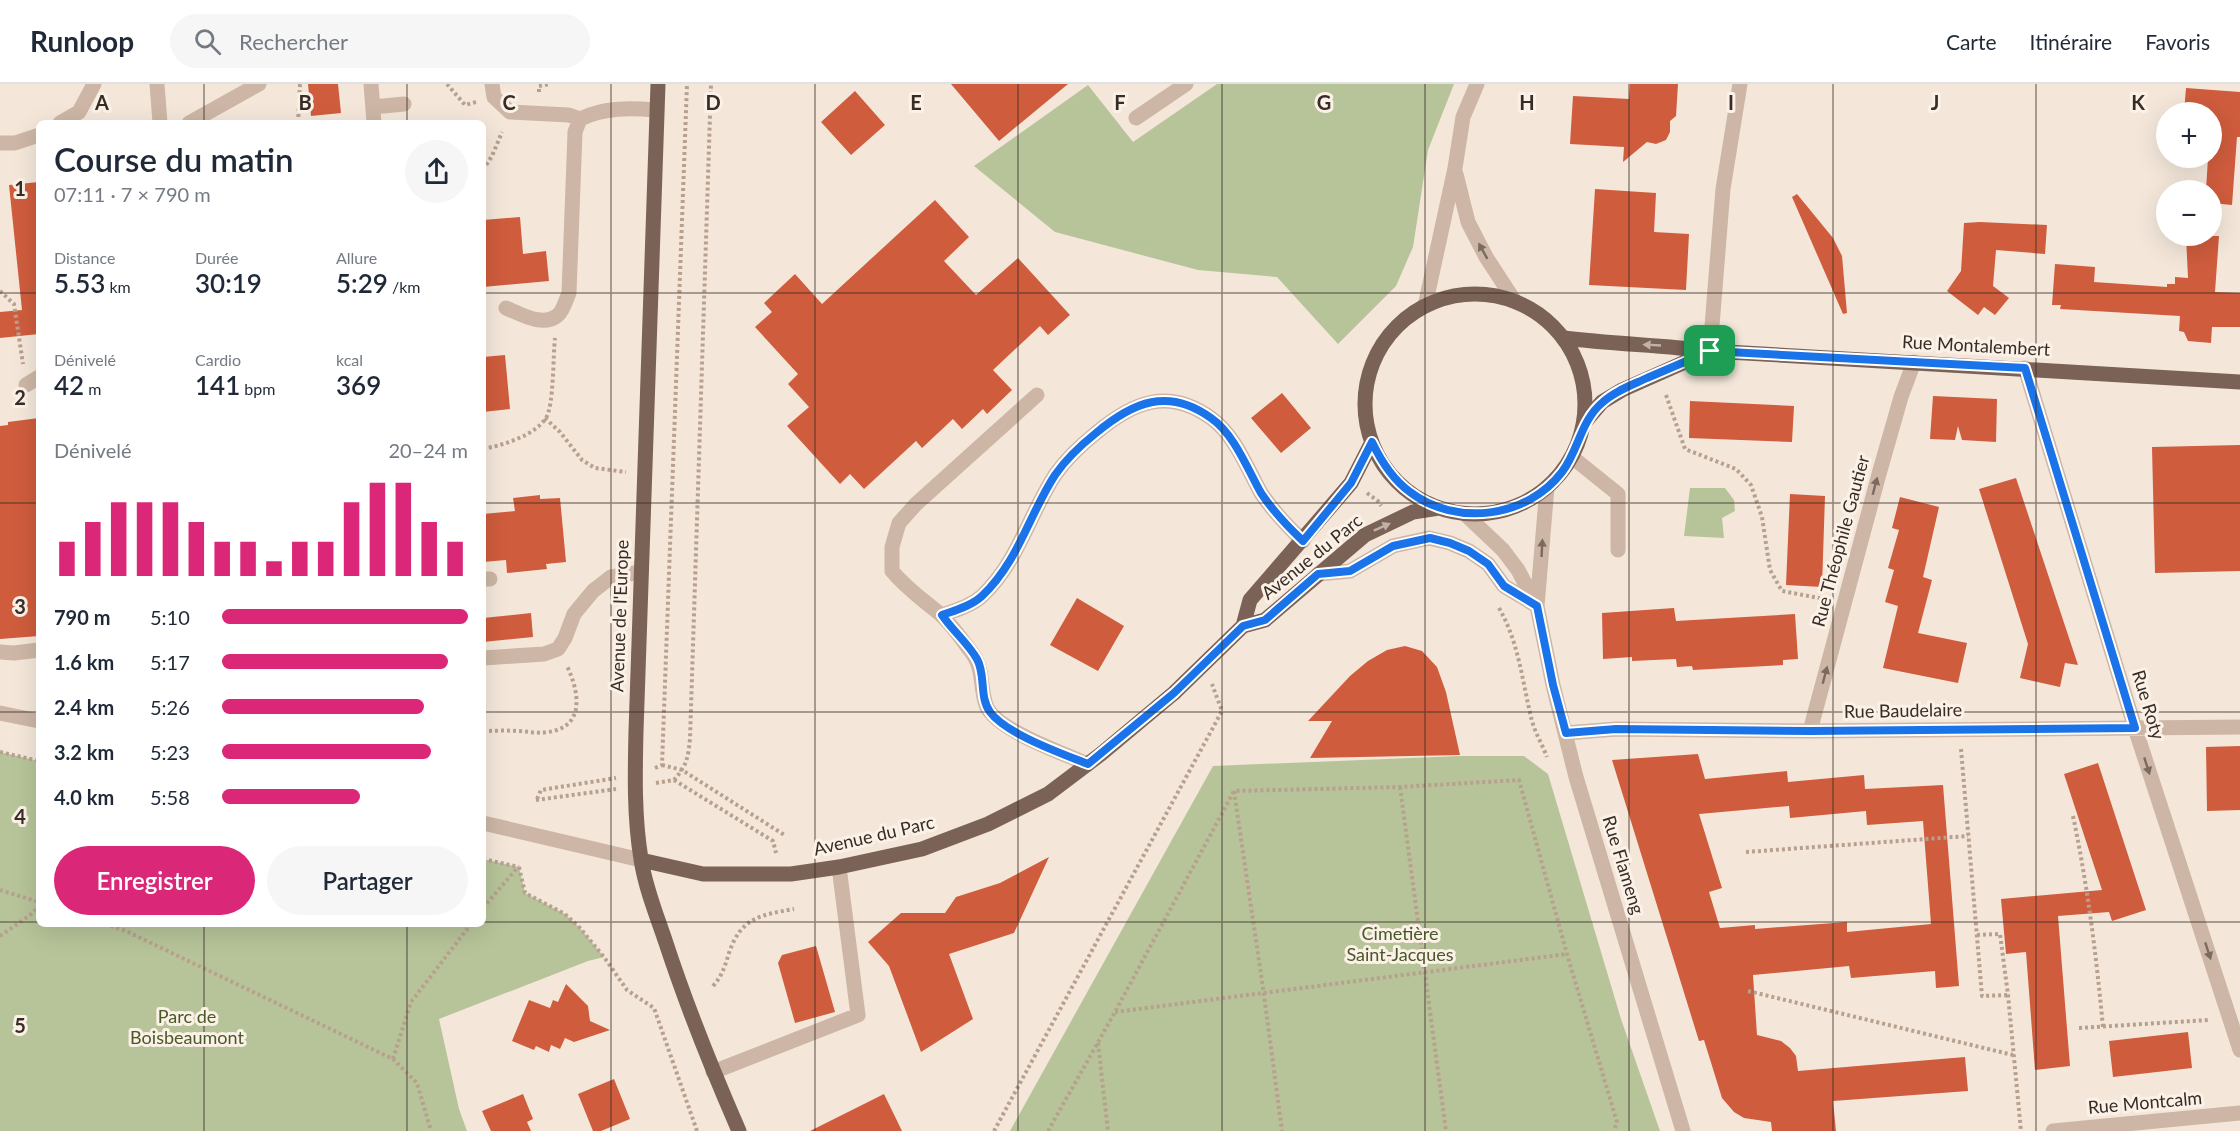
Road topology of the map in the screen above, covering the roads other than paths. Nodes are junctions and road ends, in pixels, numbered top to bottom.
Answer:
1 (94, 84) edge
2 (157, 84) edge
3 (259, 84) edge
4 (371, 84) edge
5 (658, 84) edge
6 (1186, 84) edge
7 (1477, 84) edge
8 (1740, 84) edge
9 (493, 90) edge
10 (404, 104) dead end
11 (657, 110) junction
12 (374, 115) edge
13 (1136, 118) dead end
14 (580, 119) junction
15 (65, 120) edge
16 (160, 120) edge
17 (194, 120) edge
18 (36, 136) edge
19 (0, 143) edge
20 (1455, 168) junction
21 (1514, 300) junction
22 (1425, 306) junction
23 (506, 308) dead end
24 (1564, 338) junction
25 (1710, 351) junction
26 (1914, 362) junction
27 (2025, 368) junction
28 (2240, 382) edge
29 (1037, 395) dead end
30 (1584, 423) junction
31 (1372, 442) junction
32 (1572, 457) junction
33 (1547, 488) junction
34 (1439, 508) junction
35 (1465, 514) junction
36 (1303, 541) junction
37 (1618, 550) dead end
38 (641, 572) junction
39 (1318, 574) junction
40 (1537, 606) junction
41 (946, 621) junction
42 (1243, 626) junction
43 (36, 650) edge
44 (0, 652) edge
45 (486, 658) edge
46 (0, 712) edge
47 (36, 720) edge
48 (2240, 727) edge
49 (2135, 728) junction
50 (1810, 731) junction
51 (1566, 733) junction
52 (1088, 764) junction
53 (486, 824) edge
54 (641, 860) junction
55 (838, 867) junction
56 (2240, 1050) edge
57 (713, 1072) junction
58 (2240, 1113) edge
59 (739, 1131) edge
60 (1683, 1131) edge
61 (2053, 1131) edge

1 - 15 street
2 - 16 street
3 - 17 street
4 - 12 street
5 - 11 main road, Avenue de l'Europe
6 - 13 street
7 - 20 street
8 - 25 street
9 - 14 street
10 - 12 street
11 - 14 street
11 - 38 main road, Avenue de l'Europe
14 - 23 street
18 - 19 street
21 -> 20 street
20 - 22 street
21 - 22 main road
21 - 24 main road
22 - 31 main road
25 -> 24 main road, Rue Montalembert
24 - 30 main road
25 - 26 main road, Rue Montalembert
25 - 30 main road, Rue Montalembert
26 - 27 main road, Rue Montalembert
50 -> 26 street, Rue Théophile Gautier
27 - 28 main road, Rue Montalembert
27 - 49 street, Rue Roty
29 - 41 street
30 - 32 main road
31 - 34 main road
31 - 36 main road, Avenue du Parc
32 - 33 main road
32 - 37 street
33 - 35 main road
40 -> 33 street, Rue Flameng
34 - 35 main road
39 -> 34 main road, Avenue du Parc
35 - 40 street, Rue Flameng
36 - 41 street
36 - 42 main road, Avenue du Parc
38 - 45 street
38 - 54 main road, Avenue de l'Europe
39 - 40 street
39 - 42 main road, Avenue du Parc
40 - 51 street, Rue Flameng
41 - 52 street
42 - 52 main road, Avenue du Parc
43 - 44 street
46 - 47 street
48 - 49 street, Rue Baudelaire
49 - 50 street, Rue Baudelaire
49 -> 56 street, Rue Roty
50 - 51 street, Rue Baudelaire
51 - 60 street, Rue Flameng
52 - 55 main road, Avenue du Parc
53 - 54 street, Avenue du Parc
54 - 55 main road, Avenue du Parc
54 - 57 main road, Avenue de l'Europe
55 - 57 street
57 - 59 main road, Avenue de l'Europe
58 - 61 street, Rue Montcalm

